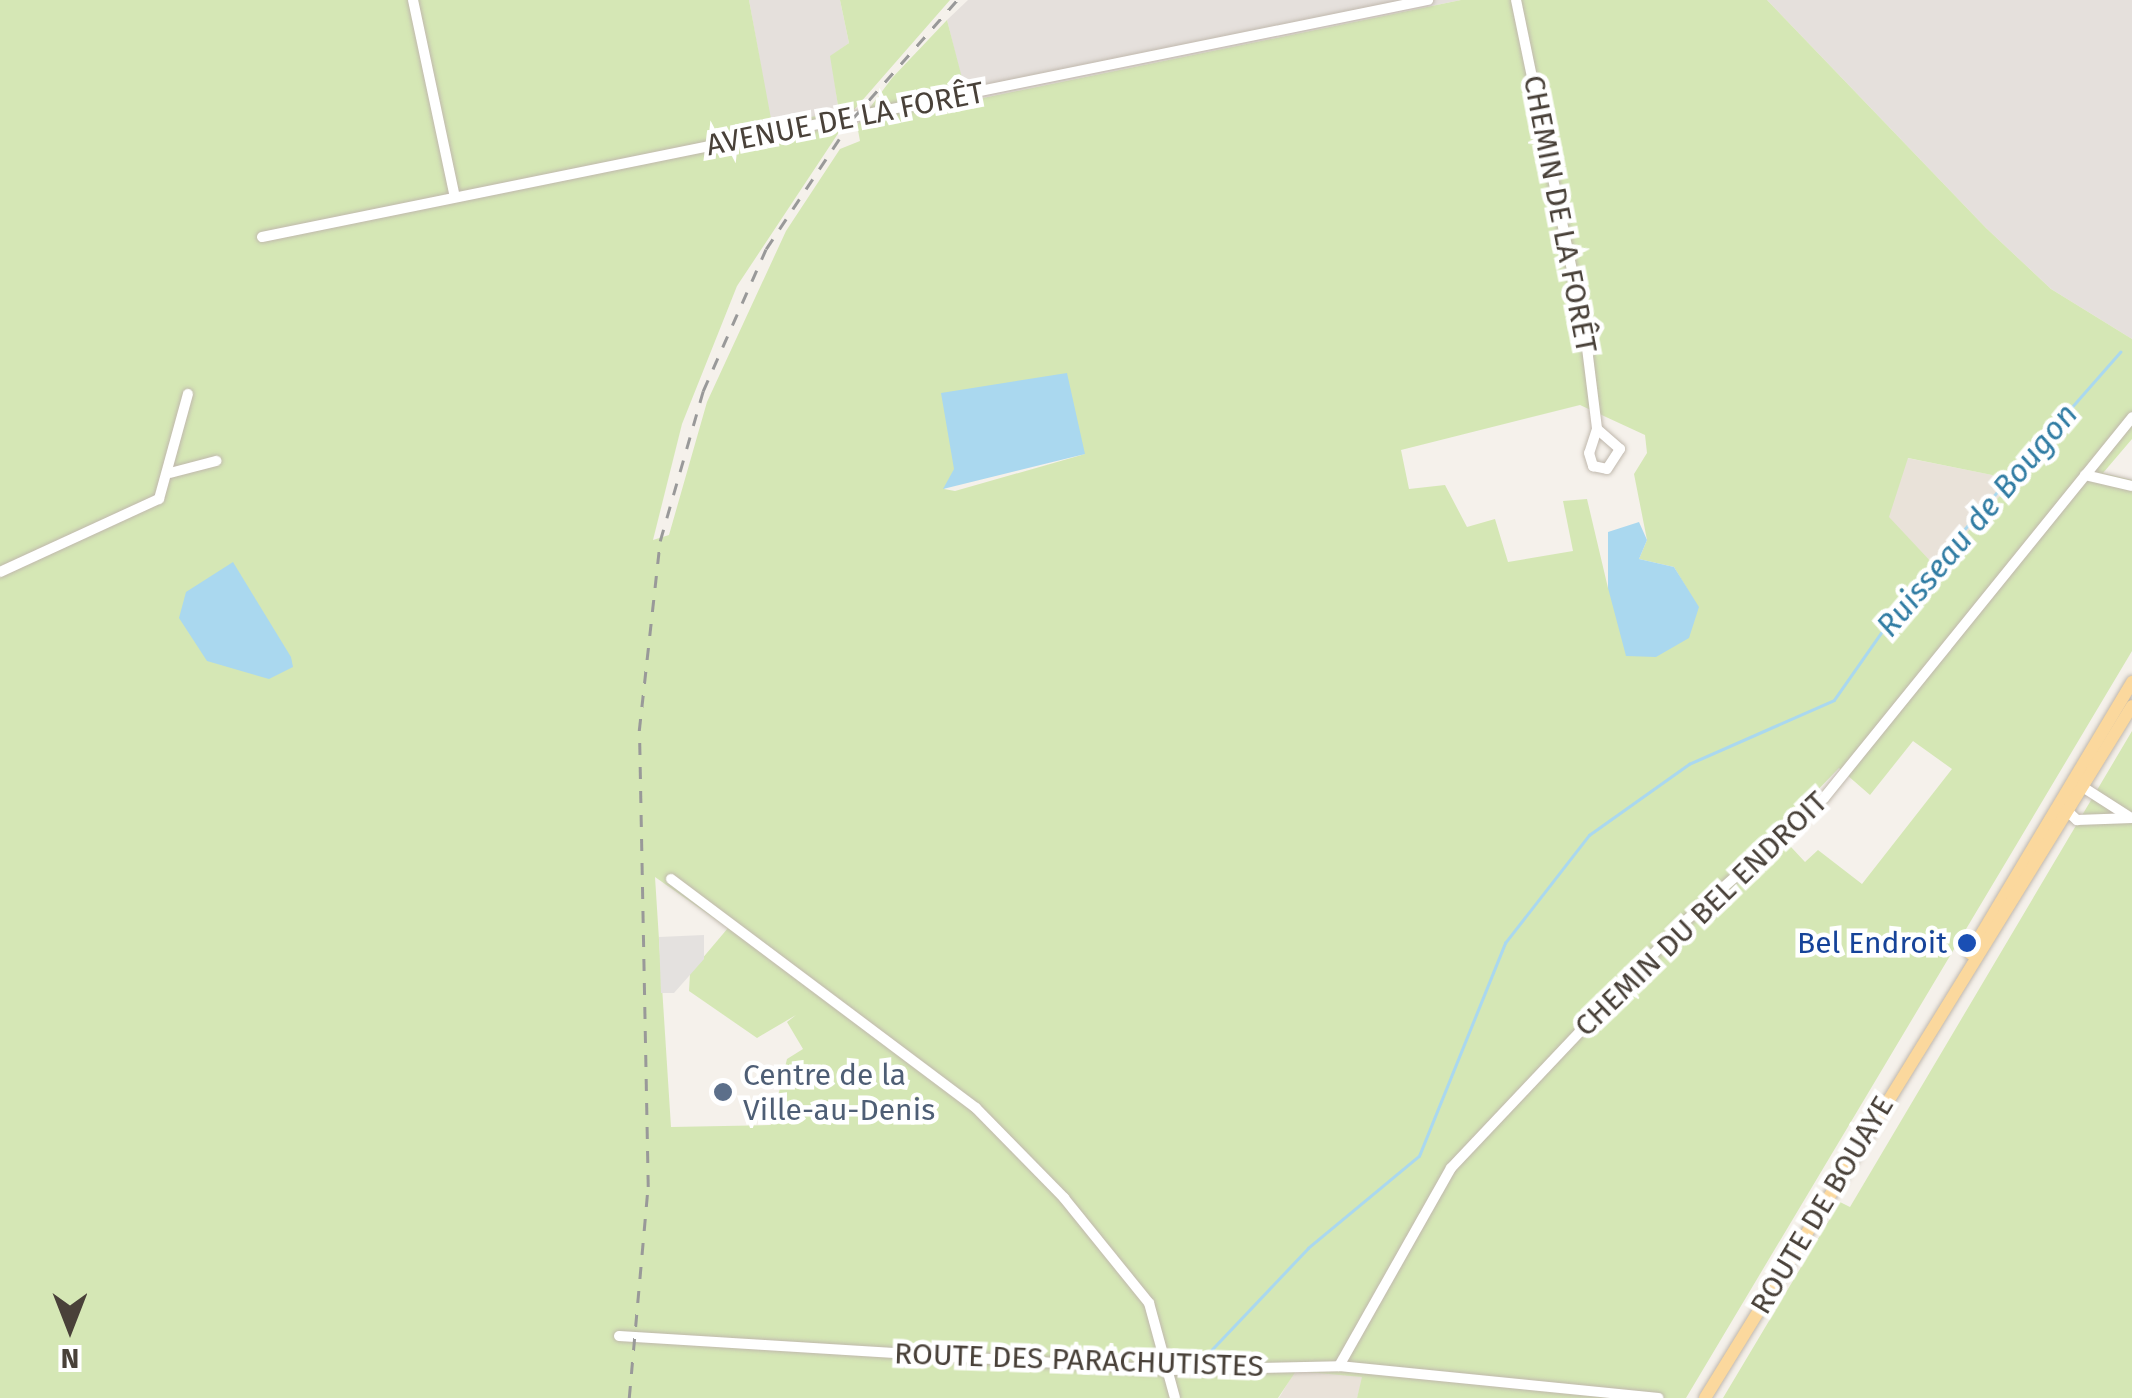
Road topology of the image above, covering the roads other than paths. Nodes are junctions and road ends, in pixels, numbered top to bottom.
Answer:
1 (413, 0) edge
2 (1428, 0) edge
3 (1516, 0) edge
4 (455, 197) junction
5 (262, 238) dead end
6 (188, 394) dead end
7 (2132, 417) edge
8 (1598, 429) dead end
9 (216, 461) dead end
10 (170, 473) junction
11 (2085, 475) junction
12 (2132, 486) edge
13 (0, 572) edge
14 (2132, 682) edge
15 (2132, 706) edge
16 (2075, 786) junction
17 (2066, 815) junction
18 (2132, 818) edge
19 (671, 878) dead end
20 (1939, 1013) junction
21 (619, 1336) dead end
22 (1339, 1366) junction
23 (1174, 1370) junction
24 (1175, 1398) edge
25 (1658, 1398) edge
26 (1705, 1398) edge

1 - 4 street
2 - 4 street, AVENUE DE LA FORÊT
3 - 8 street, CHEMIN DE LA FORÊT
4 - 5 street, AVENUE DE LA FORÊT
6 - 10 street
7 - 11 street, CHEMIN DU BEL ENDROIT
9 - 10 street
10 - 13 street
11 - 12 street
11 - 22 street, CHEMIN DU BEL ENDROIT
14 - 16 main road, ROUTE DE BOUAYE
15 - 16 main road, ROUTE DE BOUAYE
16 - 17 main road, ROUTE DE BOUAYE
16 - 18 street
16 - 20 main road, ROUTE DE BOUAYE
17 - 18 street
17 - 20 main road, ROUTE DE BOUAYE
19 - 23 street
20 - 26 main road, ROUTE DE BOUAYE
21 - 23 street, ROUTE DES PARACHUTISTES
22 - 23 street, ROUTE DES PARACHUTISTES
22 - 25 street, ROUTE DES PARACHUTISTES
23 - 24 street

